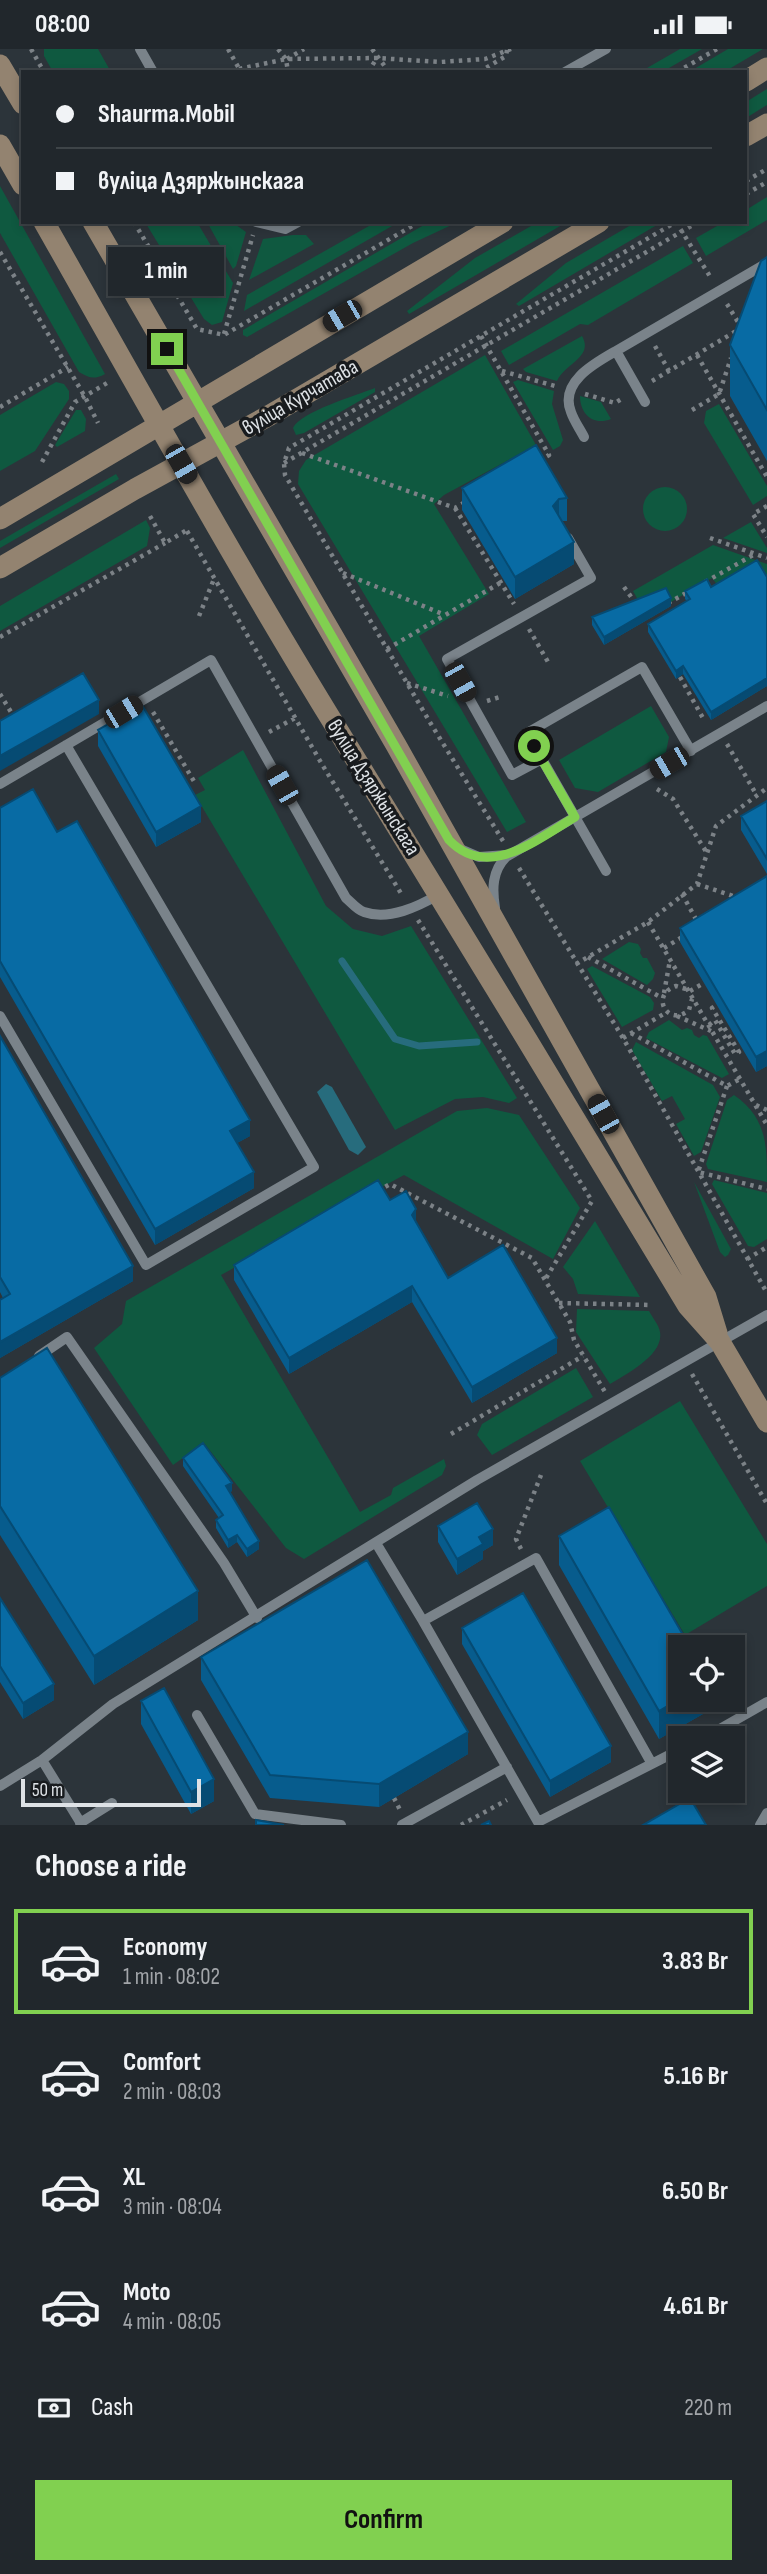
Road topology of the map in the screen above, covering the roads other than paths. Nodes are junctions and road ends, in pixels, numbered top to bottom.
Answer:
1 (140, 49) edge
2 (606, 49) edge
3 (0, 65) edge
4 (767, 68) edge
5 (152, 70) edge
6 (569, 70) edge
7 (747, 80) edge
8 (21, 101) edge
9 (767, 124) edge
10 (747, 135) edge
11 (0, 145) edge
12 (21, 182) edge
13 (45, 224) edge
14 (94, 224) edge
15 (261, 224) edge
16 (294, 224) edge
17 (500, 224) edge
18 (596, 224) edge
19 (767, 263) edge
20 (615, 351) junction
21 (197, 402) junction
22 (645, 402) dead end
23 (158, 424) junction
24 (584, 437) dead end
25 (220, 443) junction
26 (181, 464) junction
27 (0, 519) edge
28 (563, 528) edge
29 (0, 569) edge
30 (767, 706) edge
31 (66, 745) junction
32 (691, 751) junction
33 (541, 759) junction
34 (0, 784) edge
35 (575, 817) junction
36 (449, 840) junction
37 (508, 850) junction
38 (606, 871) dead end
39 (440, 894) junction
40 (497, 925) junction
41 (0, 1016) edge
42 (767, 1315) edge
43 (720, 1342) junction
44 (26, 1365) edge
45 (767, 1422) edge
46 (376, 1543) junction
47 (257, 1618) junction
48 (423, 1621) junction
49 (767, 1702) edge
50 (197, 1715) dead end
51 (725, 1726) edge
52 (668, 1756) edge
53 (42, 1760) junction
54 (652, 1764) junction
55 (507, 1767) junction
56 (0, 1786) edge
57 (112, 1803) dead end
58 (767, 1813) edge
59 (81, 1824) edge
60 (341, 1825) edge
61 (402, 1825) edge
62 (760, 1825) edge

1 - 5 lane
2 - 6 lane
3 - 8 main road
4 - 7 main road
9 - 10 main road
11 - 12 main road
13 - 23 main road, вуліца Дзяржынскага
14 - 21 main road, вуліца Дзяржынскага
15 - 16 lane
17 - 21 main road
18 - 25 main road, вуліца Курчатава
19 - 20 lane
20 - 22 lane
20 - 24 lane
21 - 23 main road
21 - 25 main road, вуліца Дзяржынскага
23 - 26 main road, вуліца Дзяржынскага
23 - 27 main road
25 - 26 main road, вуліца Курчатава
25 - 36 main road, вуліца Дзяржынскага
26 - 29 main road, вуліца Курчатава
26 - 39 main road, вуліца Дзяржынскага
28 - 33 lane
30 - 32 lane
31 - 34 lane
31 - 39 lane
31 - 41 lane
32 - 33 lane
32 - 35 lane
33 - 35 lane
35 - 37 lane
35 - 38 lane
36 - 37 lane
36 - 40 main road, вуліца Дзяржынскага
37 - 40 lane
39 - 43 main road, вуліца Дзяржынскага
40 - 43 main road, вуліца Дзяржынскага
42 - 43 lane
43 - 45 main road, вуліца Дзяржынскага
43 - 46 lane
44 - 47 lane
46 - 47 lane
46 - 48 lane
47 - 53 lane
48 - 54 lane
48 - 55 lane
49 - 51 lane
50 - 60 lane
52 - 54 lane
53 - 56 lane
53 - 59 lane
54 - 55 lane
55 - 61 lane
57 - 59 lane
58 - 62 lane

